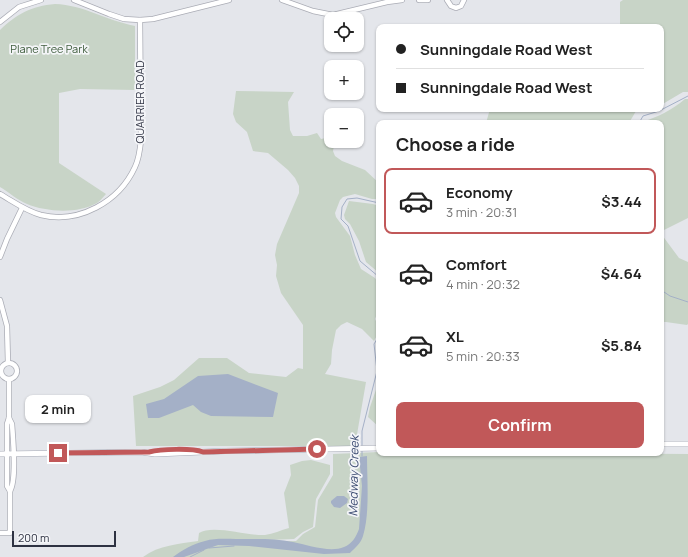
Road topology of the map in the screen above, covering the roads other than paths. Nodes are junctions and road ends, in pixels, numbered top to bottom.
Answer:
1 (40, 0) edge
2 (74, 0) edge
3 (229, 0) edge
4 (282, 0) edge
5 (402, 0) edge
6 (419, 0) edge
7 (428, 0) edge
8 (447, 0) edge
9 (464, 0) edge
10 (140, 20) junction
11 (0, 22) edge
12 (0, 194) edge
13 (22, 208) junction
14 (0, 257) edge
15 (0, 300) edge
16 (8, 363) junction
17 (0, 371) edge
18 (9, 379) junction
19 (9, 418) junction
20 (664, 444) edge
21 (688, 444) edge
22 (376, 448) edge
23 (0, 454) edge
24 (7, 454) junction
25 (13, 454) junction
26 (10, 491) junction
27 (0, 533) edge

1 - 11 street
2 - 10 street
3 - 10 street
4 - 5 street
6 - 7 street
8 - 9 street
10 - 13 street, QUARRIER ROAD
12 - 13 street, QUARRIER ROAD
13 - 14 street
15 - 16 street
16 - 17 street
16 - 18 street
17 - 18 street
18 - 19 street
19 - 24 street
19 - 25 street
20 - 21 main road
22 - 25 main road
23 - 24 main road
24 - 25 main road
24 - 26 street
25 - 26 street
26 - 27 street

